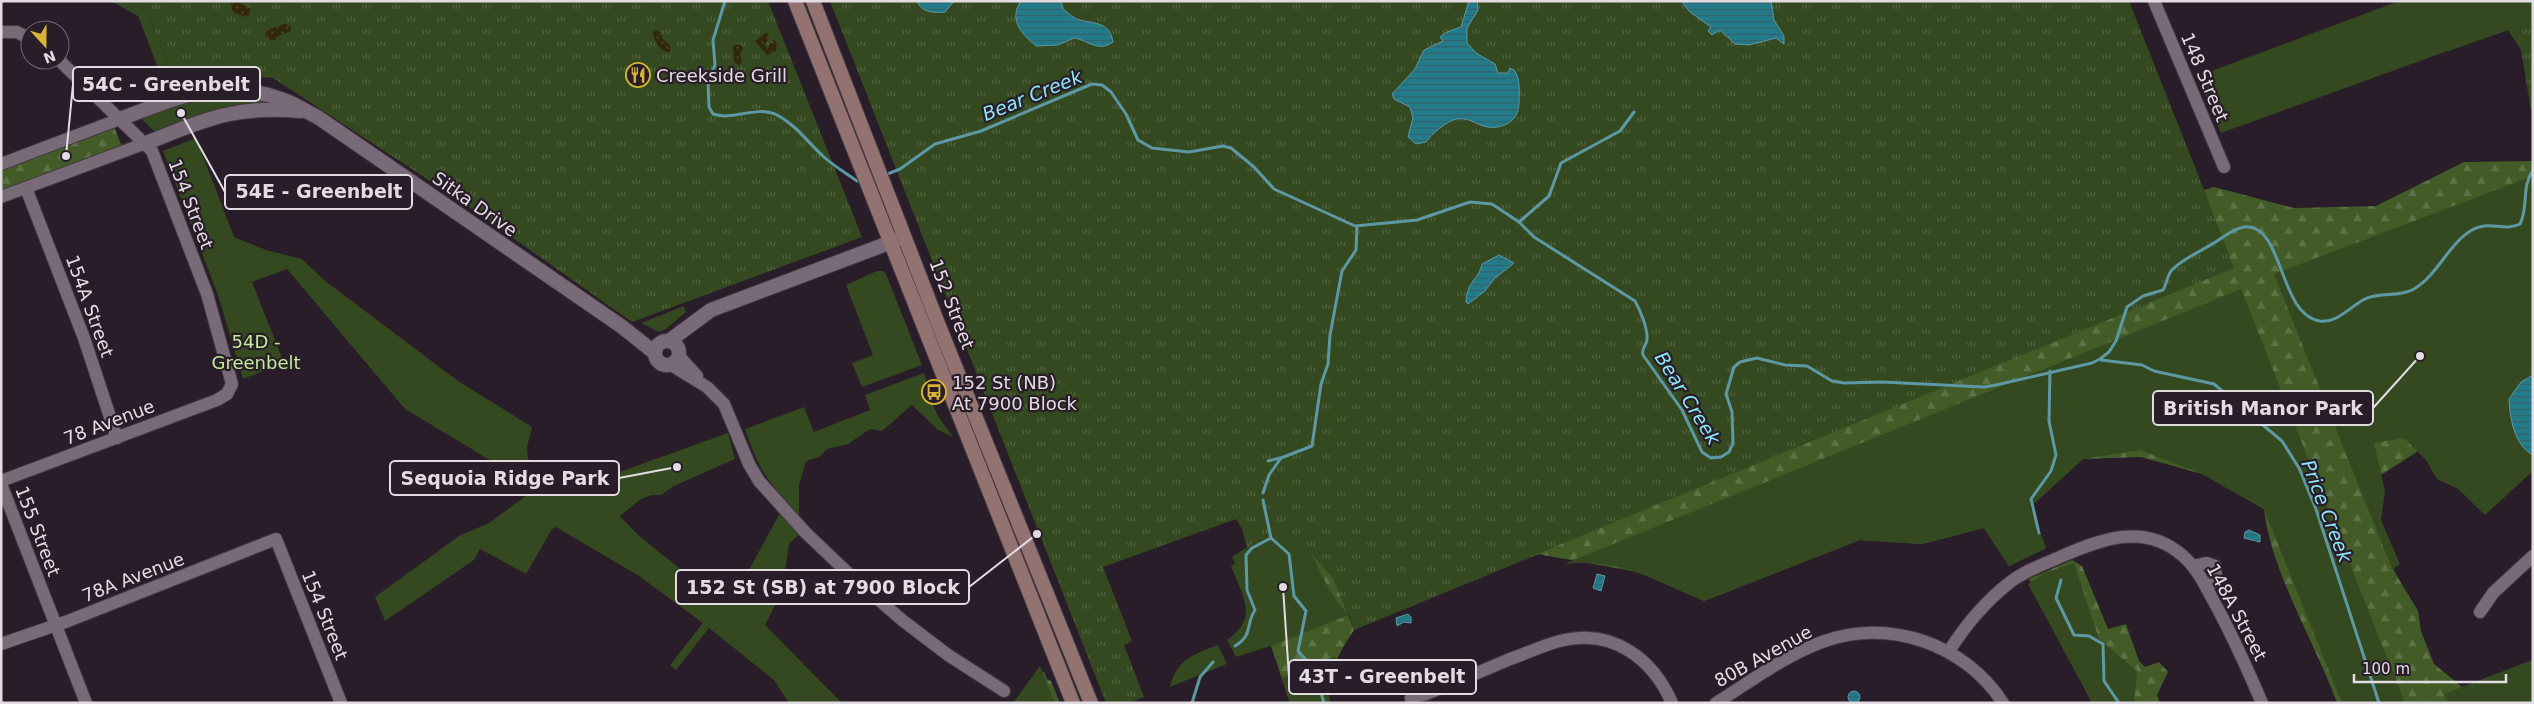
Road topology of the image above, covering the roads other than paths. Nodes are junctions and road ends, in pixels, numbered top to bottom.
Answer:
1 (795, 1) edge
2 (813, 1) edge
3 (2154, 1) edge
4 (7, 32) edge
5 (20, 36) edge
6 (69, 70) edge
7 (308, 112) junction
8 (120, 119) junction
9 (146, 143) junction
10 (1, 164) edge
11 (2224, 167) dead end
12 (26, 188) junction
13 (1, 197) edge
14 (906, 237) junction
15 (889, 243) junction
16 (669, 351) junction
17 (227, 394) joint
18 (117, 438) junction
19 (1, 483) edge
20 (276, 539) joint
21 (2533, 556) edge
22 (2193, 566) junction
23 (2206, 588) junction
24 (2480, 612) dead end
25 (56, 625) junction
26 (1, 644) edge
27 (1949, 652) junction
28 (1004, 691) dead end
29 (86, 703) edge
30 (341, 703) edge
31 (1073, 703) edge
32 (1091, 703) edge
33 (1412, 703) edge
34 (1672, 703) edge
35 (1716, 703) edge
36 (2003, 703) edge
37 (2262, 703) edge

1 - 15 main road, 152 Street
2 - 14 main road, 152 Street
3 - 11 street, 148 Street
4 - 5 street
6 - 8 street, 154 Street
7 - 8 street, Sitka Drive
7 - 9 street
7 - 16 street, Sitka Drive
8 - 9 street, 154 Street
8 - 10 street
9 - 12 street
9 - 17 street, 154 Street
12 - 13 street
12 - 18 street, 154A Street
14 - 15 street
14 - 32 main road, 152 Street
15 - 16 street
15 - 31 main road, 152 Street
16 - 28 street
17 - 18 street, 78 Avenue
18 - 19 street, 78 Avenue
19 - 25 street, 155 Street
20 - 25 street, 78A Avenue
20 - 30 street, 154 Street
21 - 24 street
22 - 23 street, 148A Street
22 - 23 street
22 - 27 street, 148A Street
23 - 37 street, 148A Street
25 - 26 street, 78A Avenue
25 - 29 street, 155 Street
27 - 35 street, 80B Avenue
27 - 36 street, 80B Avenue
33 - 34 street

